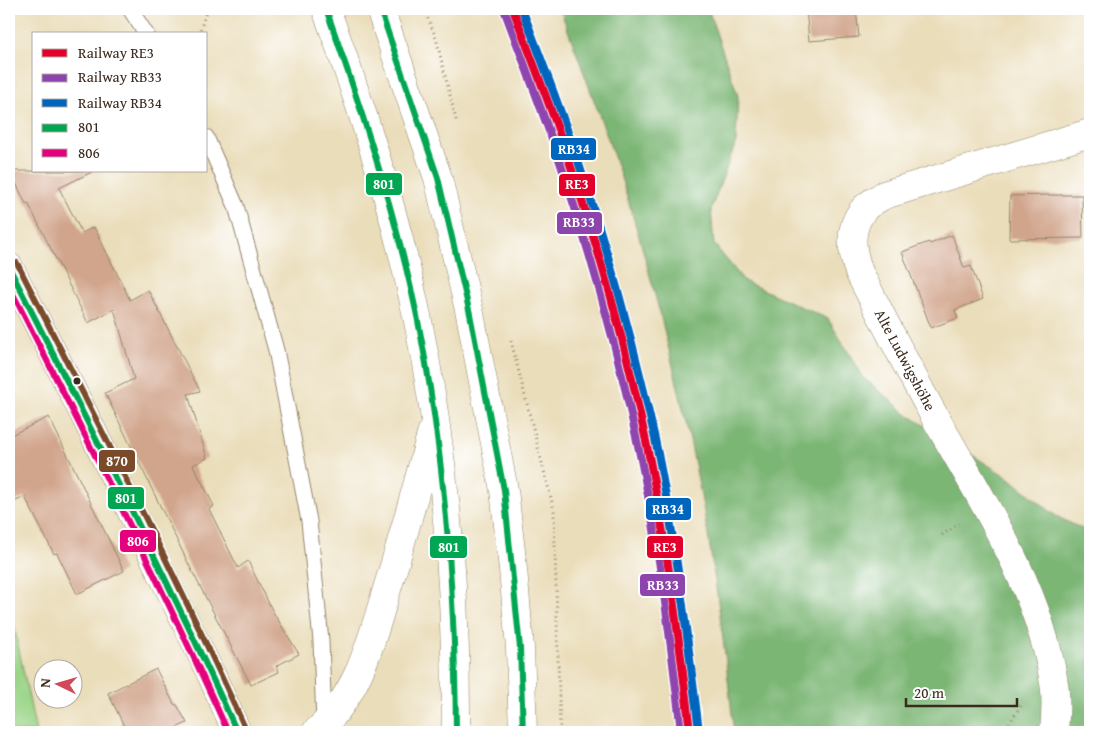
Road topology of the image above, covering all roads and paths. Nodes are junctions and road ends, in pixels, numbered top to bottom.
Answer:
1 (130, 9) edge
2 (207, 9) edge
3 (326, 9) edge
4 (380, 9) edge
5 (145, 32) edge
6 (200, 32) edge
7 (1090, 133) edge
8 (208, 142) edge
9 (9, 267) edge
10 (435, 420) junction
11 (320, 729) edge
12 (236, 732) edge
13 (456, 732) edge
14 (524, 732) edge
15 (1054, 732) edge

1 - 5 lane
2 - 6 path
3 - 10 main road
4 - 14 main road
7 - 15 main road, Alte Ludwigshöhe
8 - 11 lane
9 - 12 main road
10 - 11 main road
10 - 13 main road

